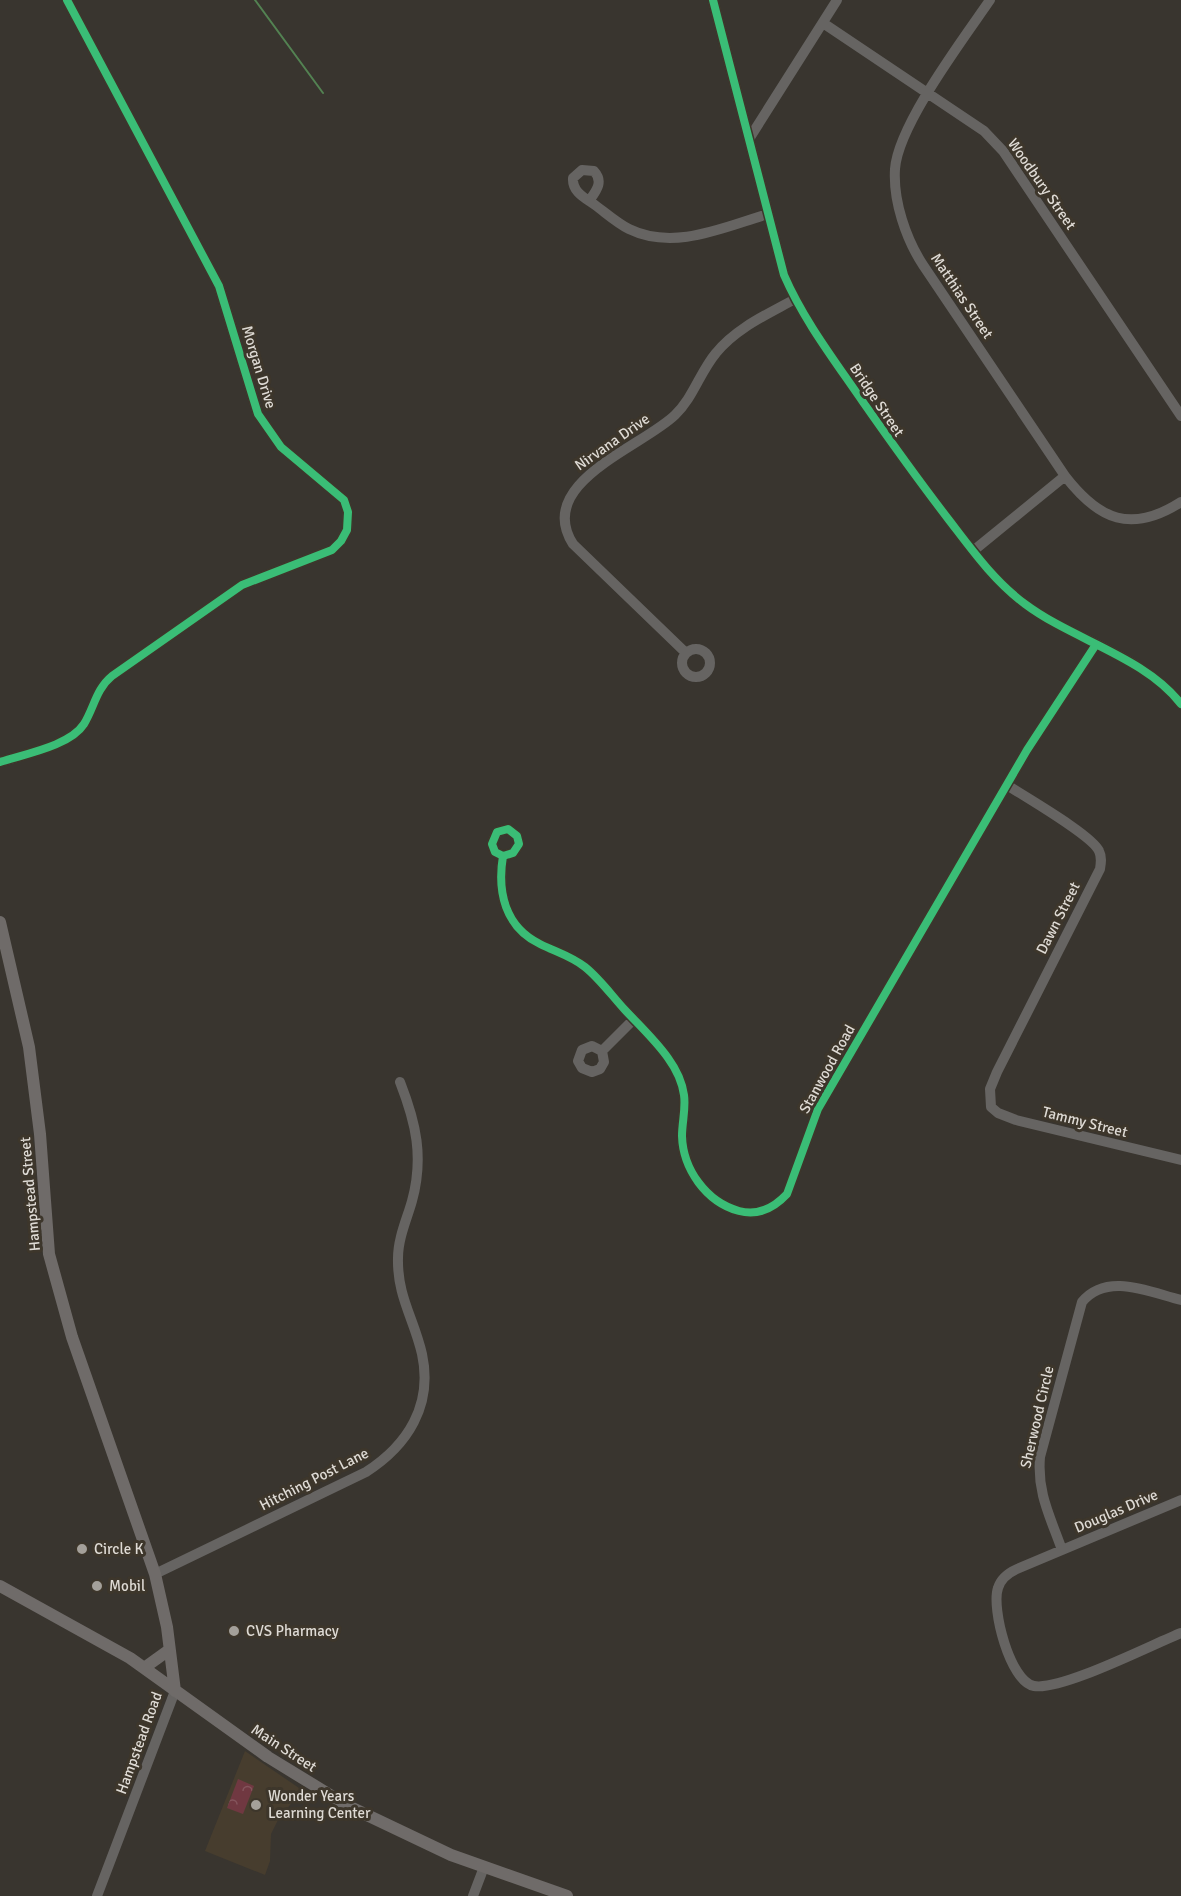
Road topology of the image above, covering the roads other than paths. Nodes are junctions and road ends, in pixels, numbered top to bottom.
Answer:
1 (67, 0) edge
2 (713, 0) edge
3 (837, 0) edge
4 (990, 0) edge
5 (823, 23) junction
6 (928, 93) junction
7 (749, 139) junction
8 (589, 201) dead end
9 (768, 214) junction
10 (795, 299) junction
11 (1181, 416) edge
12 (1065, 476) junction
13 (1181, 502) edge
14 (973, 551) junction
15 (1095, 646) junction
16 (686, 653) dead end
17 (1179, 697) edge
18 (0, 762) edge
19 (1006, 785) junction
20 (503, 856) dead end
21 (0, 922) edge
22 (634, 1020) junction
23 (602, 1051) dead end
24 (400, 1082) dead end
25 (989, 1102) joint
26 (1181, 1160) edge
27 (1181, 1300) edge
28 (1181, 1500) edge
29 (1062, 1550) junction
30 (151, 1560) joint
31 (155, 1574) junction
32 (0, 1586) edge
33 (1181, 1633) edge
34 (169, 1650) junction
35 (144, 1668) junction
36 (175, 1691) junction
37 (484, 1867) junction
38 (97, 1896) edge
39 (473, 1896) edge
40 (567, 1896) edge

1 - 18 street, Morgan Drive
2 - 7 street, Bridge Street
3 - 5 street
4 - 6 street, Matthias Street
5 - 6 street, Woodbury Street
5 - 7 street
6 - 11 street, Woodbury Street
6 - 12 street, Matthias Street
7 - 9 street, Bridge Street
8 - 9 street
9 - 10 street, Bridge Street
10 - 14 street, Bridge Street
10 - 16 street, Nirvana Drive
12 - 13 street, Matthias Street
12 - 14 street
14 - 15 street, Bridge Street
15 - 17 street, Bridge Street
15 - 19 street, Stanwood Road
19 - 22 street, Stanwood Road
19 - 25 street, Dawn Street
20 - 22 street, Stanwood Road
21 - 30 main road, Hampstead Street
22 - 23 street
24 - 31 street, Hitching Post Lane
25 - 26 street, Tammy Street
27 - 29 street, Sherwood Circle
28 - 29 street, Douglas Drive
29 - 33 street
30 - 31 main road, Hampstead Road
31 - 34 main road, Hampstead Road
32 - 35 main road, Main Street
34 - 35 main road
34 - 36 main road, Hampstead Road
35 - 36 main road, Main Street
36 - 37 main road, Main Street
36 - 38 street, Hampstead Road
37 - 39 street
37 - 40 main road, Main Street

